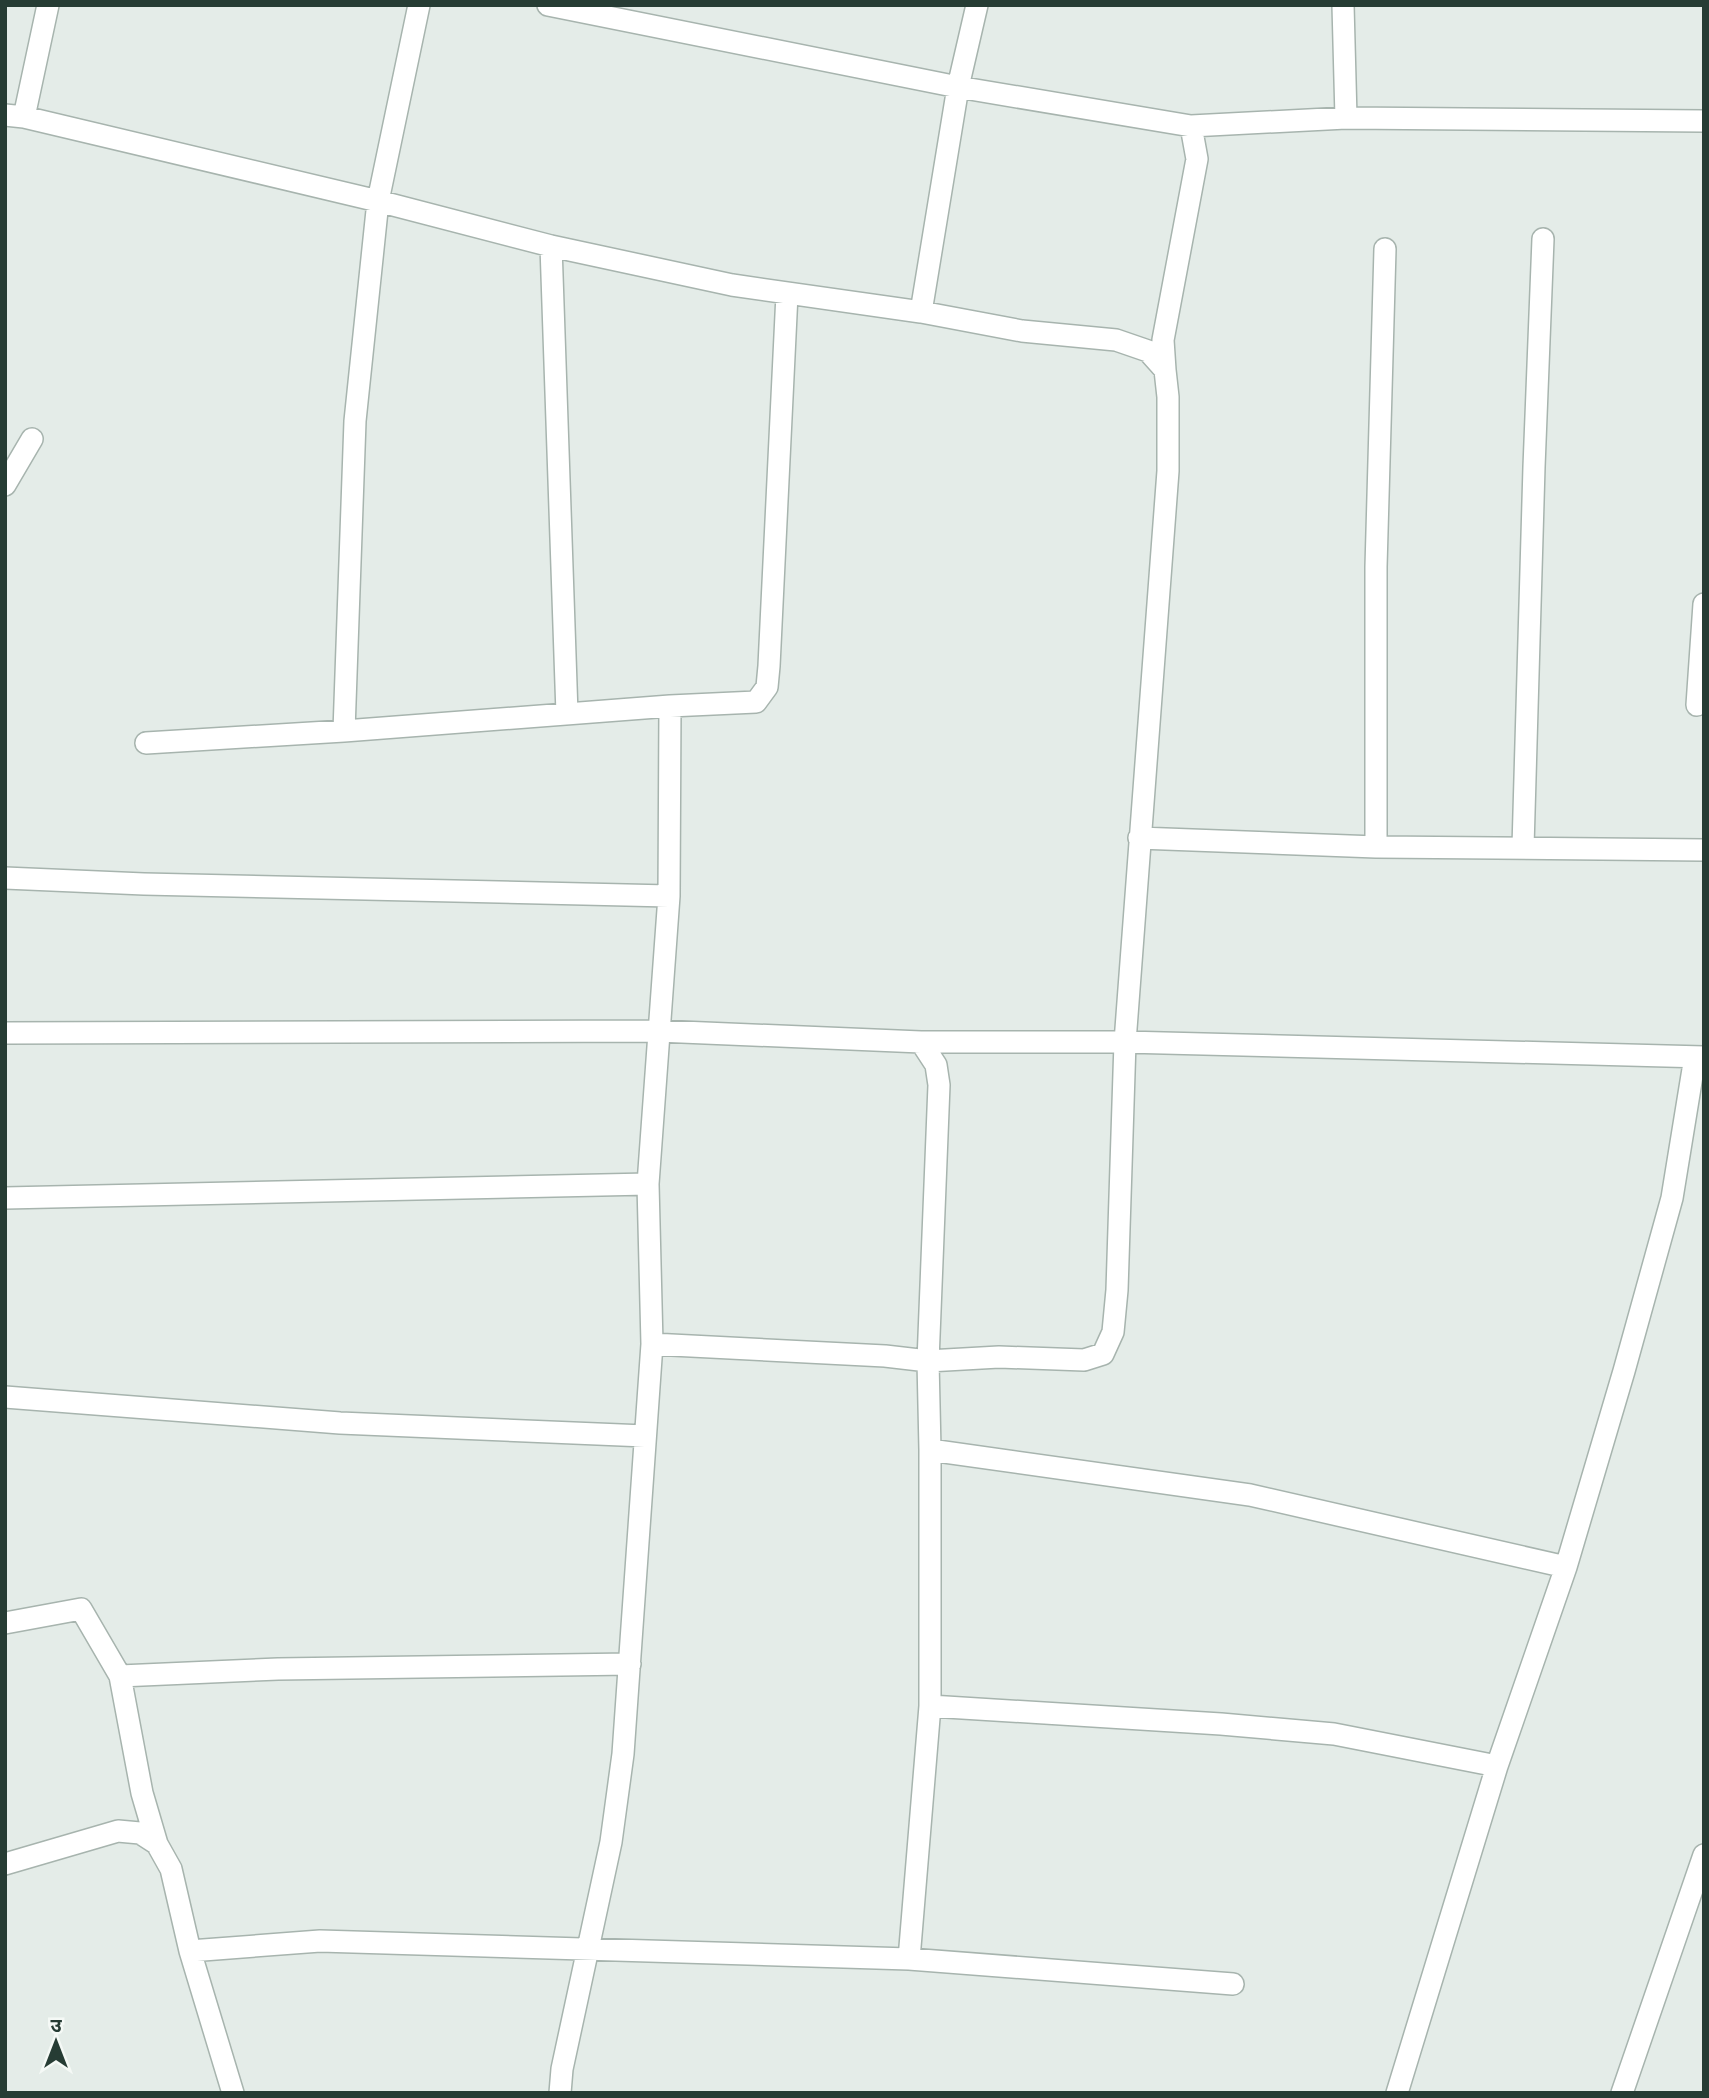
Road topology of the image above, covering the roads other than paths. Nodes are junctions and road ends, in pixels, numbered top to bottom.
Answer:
1 (48, 5) edge
2 (419, 5) edge
3 (548, 5) edge
4 (977, 5) edge
5 (1343, 5) edge
6 (958, 87) junction
7 (15, 116) edge
8 (1346, 118) junction
9 (1704, 121) edge
10 (1191, 126) junction
11 (379, 201) junction
12 (1543, 239) dead end
13 (551, 246) junction
14 (1385, 249) dead end
15 (787, 294) junction
16 (921, 312) junction
17 (1166, 370) junction
18 (32, 439) dead end
19 (5, 485) edge
20 (1704, 604) edge
21 (1698, 705) dead end
22 (670, 706) junction
23 (567, 714) junction
24 (344, 731) junction
25 (146, 743) dead end
26 (1139, 838) junction
27 (1376, 847) junction
28 (1523, 847) junction
29 (1704, 850) edge
30 (5, 878) edge
31 (669, 896) junction
32 (658, 1031) junction
33 (5, 1033) edge
34 (921, 1042) junction
35 (1125, 1042) junction
36 (1700, 1057) edge
37 (648, 1184) junction
38 (5, 1198) edge
39 (652, 1344) junction
40 (928, 1361) junction
41 (5, 1397) edge
42 (645, 1436) junction
43 (930, 1450) junction
44 (1566, 1567) junction
45 (5, 1623) edge
46 (630, 1664) junction
47 (120, 1676) junction
48 (930, 1706) junction
49 (1497, 1766) junction
50 (158, 1844) junction
51 (1704, 1855) edge
52 (5, 1864) edge
53 (190, 1951) junction
54 (587, 1951) junction
55 (909, 1959) junction
56 (1233, 1984) dead end
57 (233, 2093) edge
58 (560, 2093) edge
59 (1397, 2093) edge
60 (1622, 2093) edge

1 - 7 street
2 - 11 street
3 - 6 street
4 - 6 street
5 - 8 street
6 - 10 street
6 - 16 street
7 - 11 street
8 - 9 street
8 - 10 street
10 - 17 street
11 - 13 street
11 - 24 street
12 - 28 street
13 - 15 street
13 - 23 street
14 - 27 street
15 - 16 street
15 - 22 street
16 - 17 street
17 - 26 street
18 - 19 street
20 - 21 street
22 - 23 street
22 - 31 street
23 - 24 street
24 - 25 street
26 - 27 street
26 - 35 street
27 - 28 street
28 - 29 street
30 - 31 street
31 - 32 street
32 - 33 street
32 - 34 street
32 - 37 street
34 - 35 street
34 - 40 street
35 - 36 street
35 - 40 street
36 - 44 street
37 - 38 street
37 - 39 street
39 - 40 street
39 - 42 street
40 - 43 street
41 - 42 street
42 - 46 street
43 - 44 street
43 - 48 street
44 - 49 street
45 - 47 street
46 - 47 street
46 - 54 street
47 - 50 street
48 - 49 street
48 - 55 street
49 - 59 street
50 - 52 street
50 - 53 street
51 - 60 street
53 - 54 street
53 - 57 street
54 - 55 street
54 - 58 street
55 - 56 street

